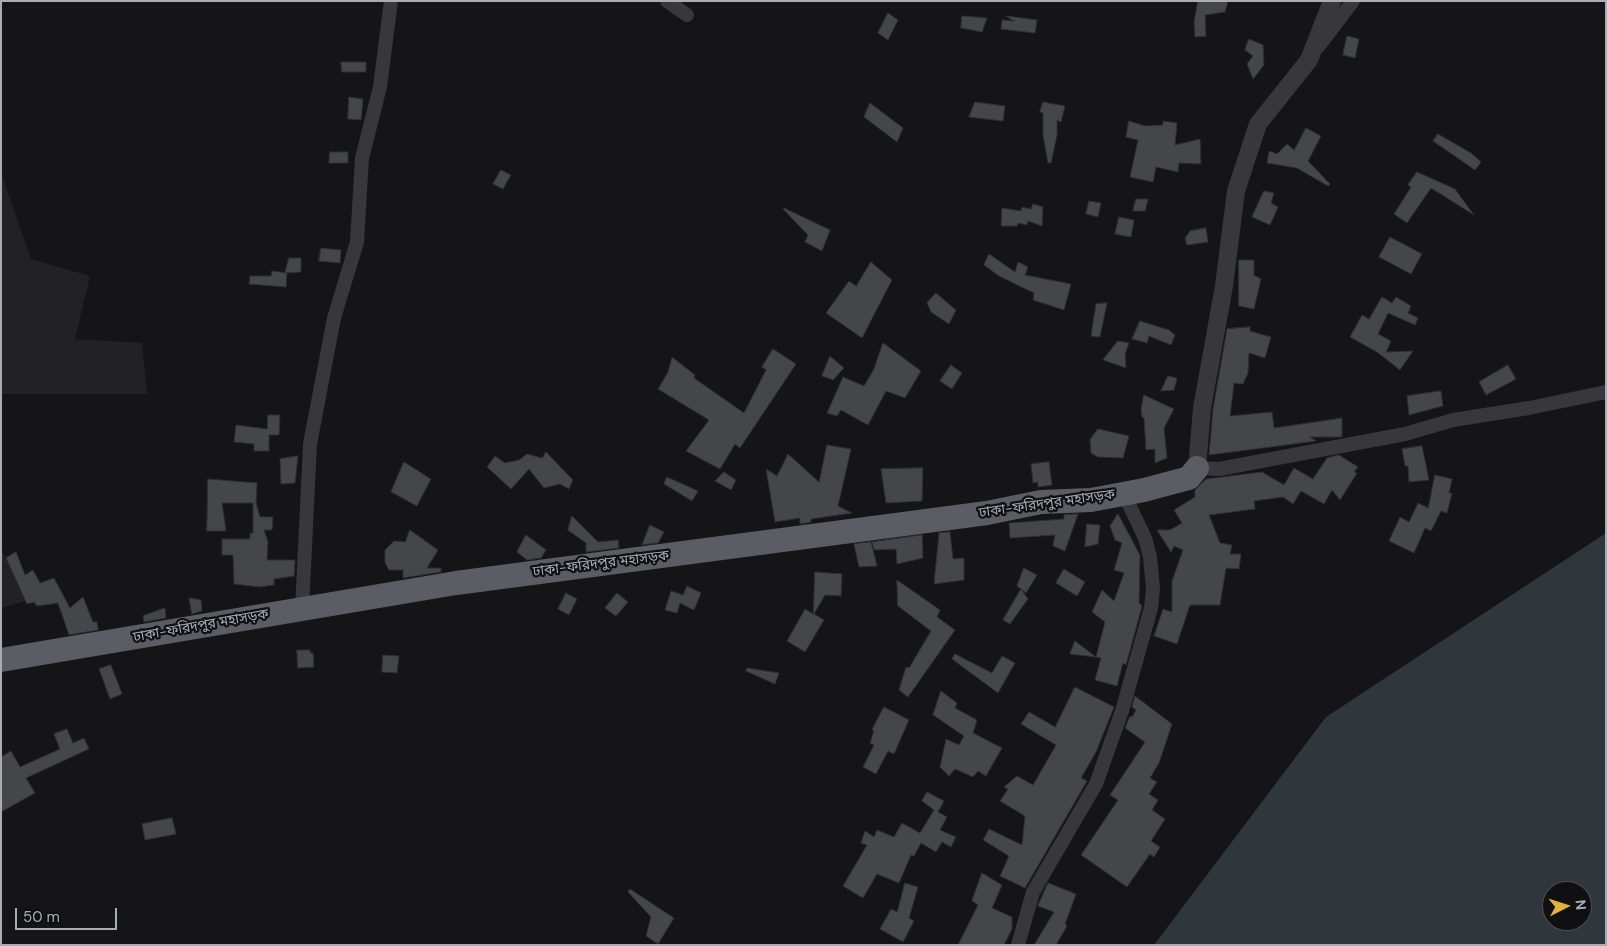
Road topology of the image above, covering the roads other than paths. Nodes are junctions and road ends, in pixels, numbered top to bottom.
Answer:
1 (391, 1) edge
2 (667, 1) edge
3 (1332, 1) edge
4 (1353, 1) edge
5 (688, 15) dead end
6 (1309, 60) junction
7 (1606, 392) edge
8 (1197, 468) junction
9 (1123, 492) junction
10 (302, 609) junction
11 (1, 660) edge
12 (1018, 945) edge

1 - 10 street
2 - 5 street
3 - 6 street
4 - 6 street
6 - 8 street
7 - 8 street
8 - 9 highway, ঢাকা-ফরিদপুর মহাসড়ক
9 - 10 highway, ঢাকা-ফরিদপুর মহাসড়ক
9 - 12 street
10 - 11 highway, ঢাকা-ফরিদপুর মহাসড়ক

